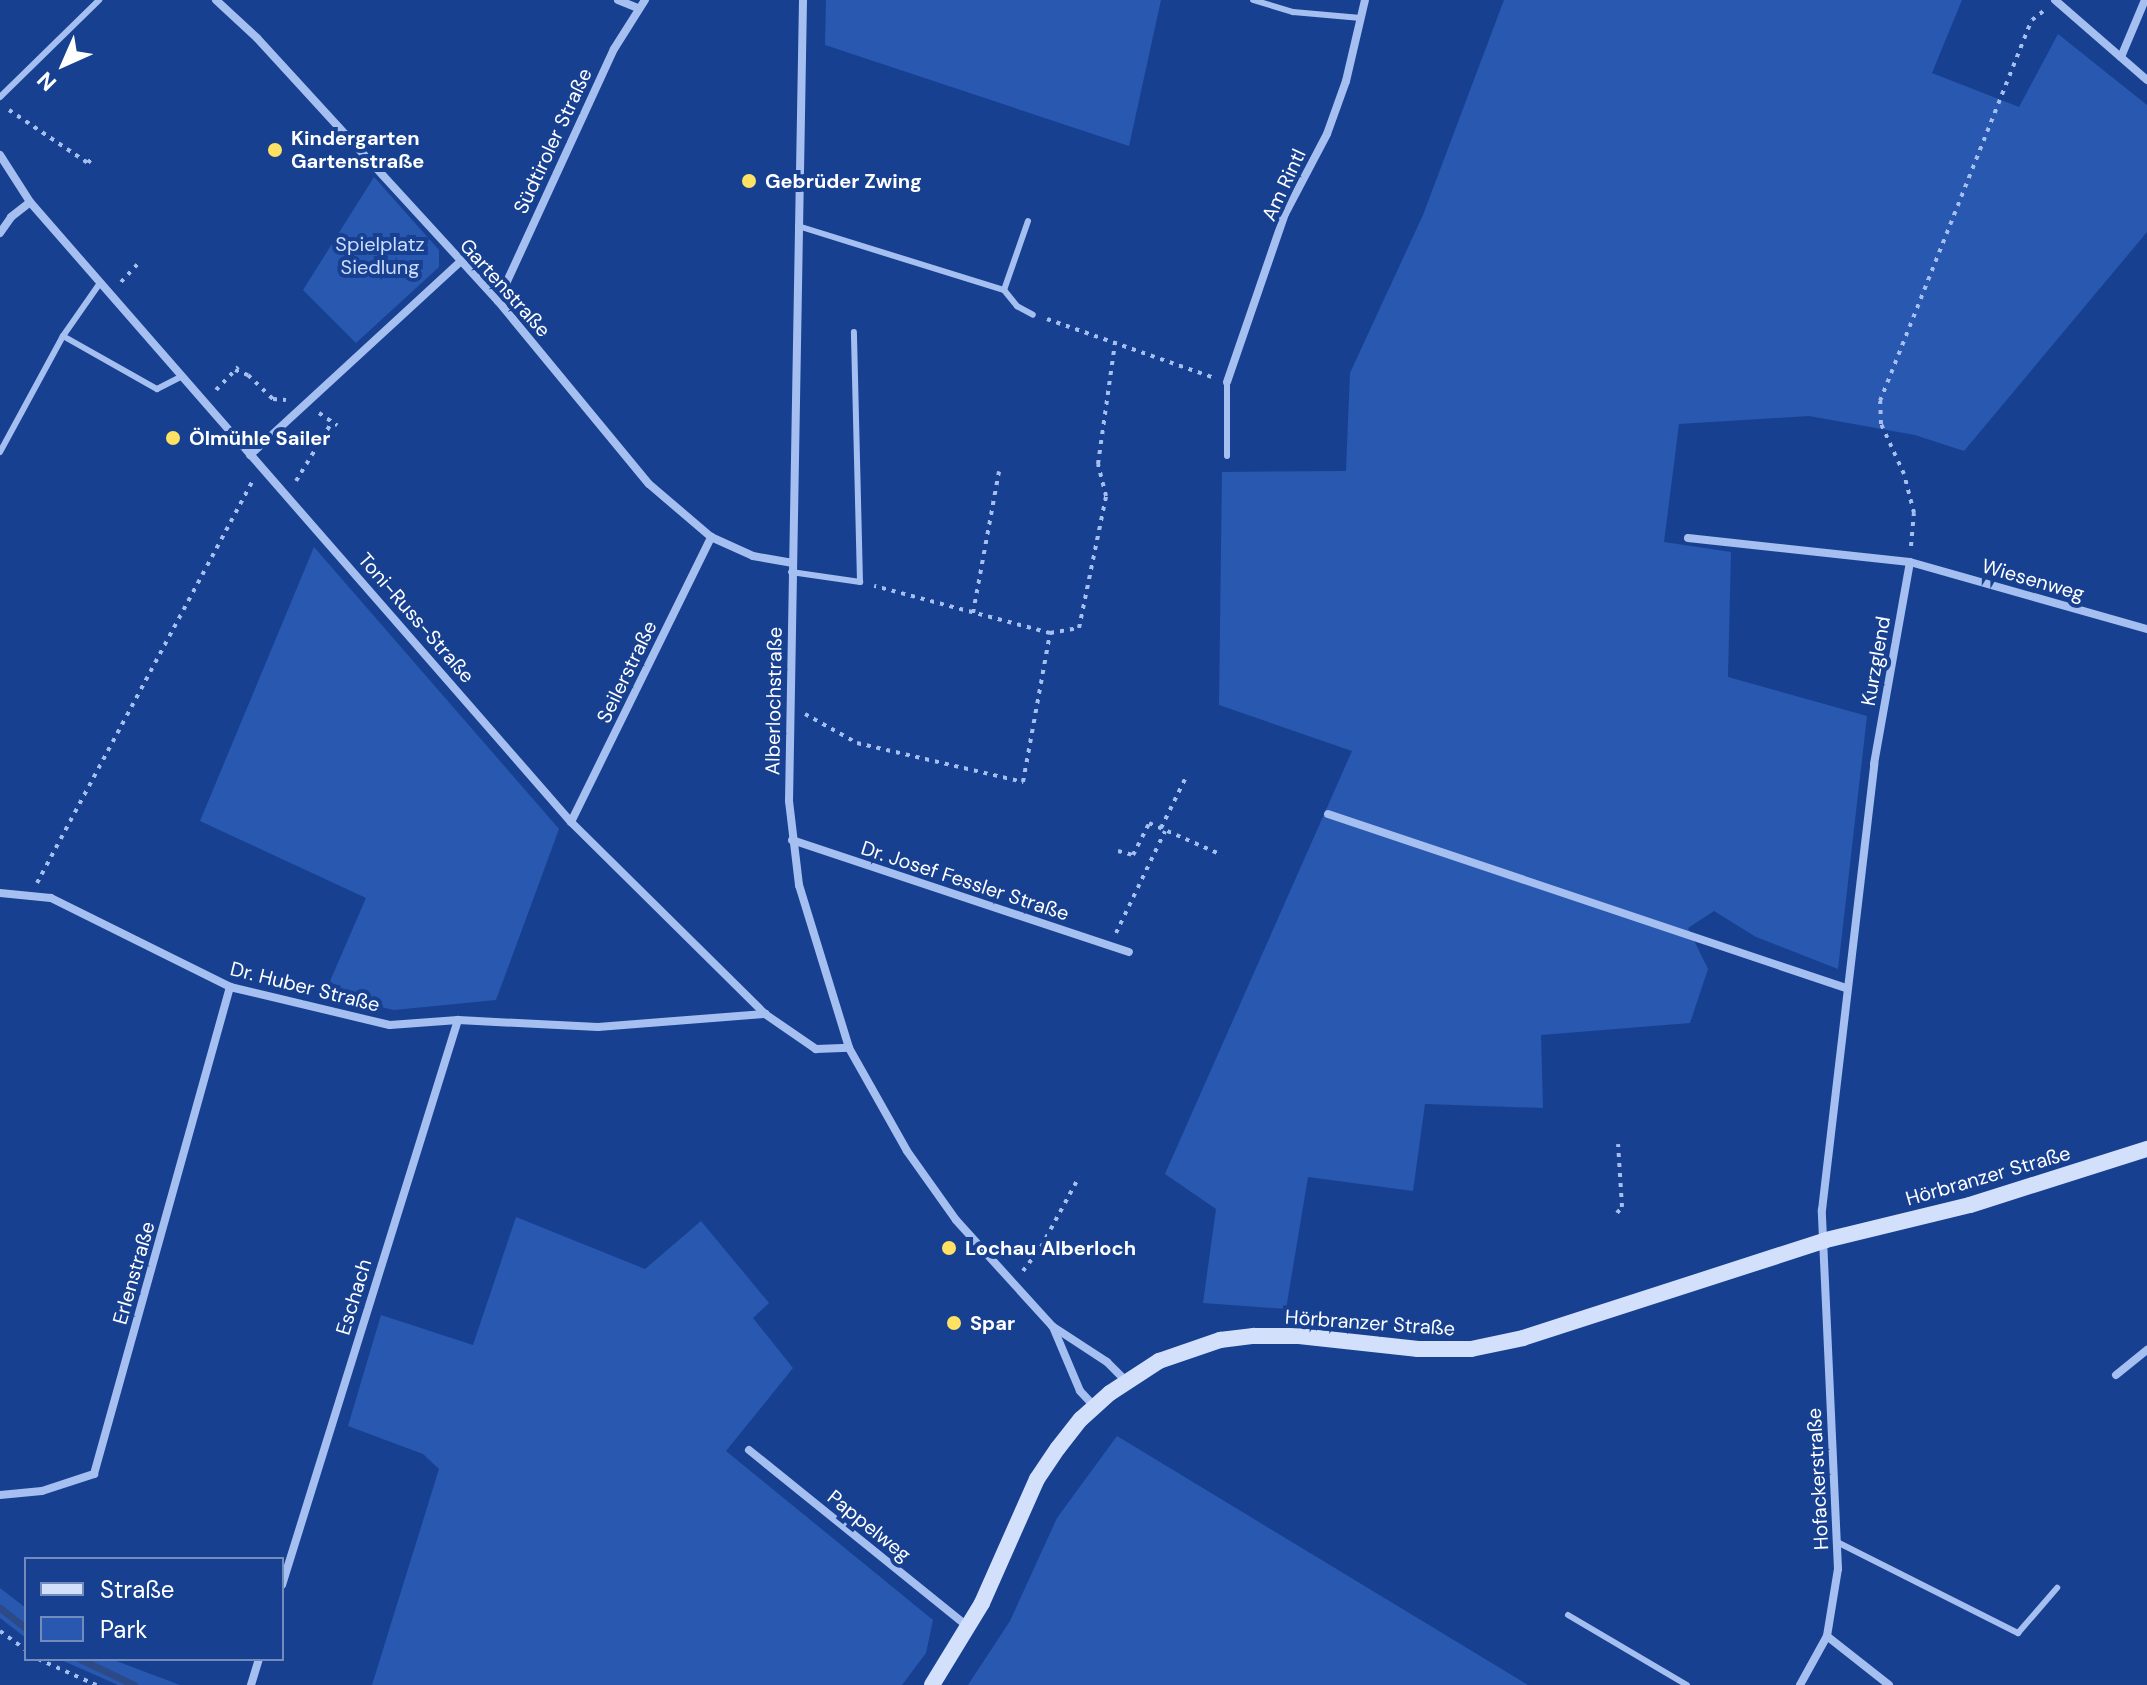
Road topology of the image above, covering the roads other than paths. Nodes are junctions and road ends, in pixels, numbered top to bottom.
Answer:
1 (99, 0) edge
2 (216, 0) edge
3 (618, 0) edge
4 (645, 0) edge
5 (803, 0) edge
6 (1253, 0) edge
7 (1365, 0) edge
8 (2056, 0) edge
9 (2145, 0) edge
10 (638, 8) junction
11 (1361, 18) junction
12 (2121, 57) junction
13 (2147, 80) edge
14 (0, 97) edge
15 (0, 155) edge
16 (30, 202) junction
17 (1028, 221) dead end
18 (798, 226) junction
19 (0, 233) edge
20 (460, 262) junction
21 (100, 283) junction
22 (1004, 290) junction
23 (498, 301) junction
24 (1033, 315) road end
25 (854, 332) dead end
26 (63, 336) junction
27 (182, 376) junction
28 (1227, 382) joint
29 (0, 452) edge
30 (250, 455) junction
31 (1227, 456) dead end
32 (711, 537) junction
33 (1688, 538) dead end
34 (1910, 562) junction
35 (791, 568) junction
36 (2147, 629) edge
37 (1328, 814) dead end
38 (571, 822) junction
39 (792, 840) junction
40 (0, 893) edge
41 (1129, 952) dead end
42 (230, 987) junction
43 (1846, 988) junction
44 (765, 1014) junction
45 (458, 1020) junction
46 (849, 1048) junction
47 (2147, 1149) edge
48 (1826, 1240) junction
49 (1052, 1326) junction
50 (2147, 1350) edge
51 (2116, 1375) dead end
52 (1126, 1381) junction
53 (1095, 1407) junction
54 (749, 1450) dead end
55 (0, 1495) edge
56 (1837, 1542) junction
57 (284, 1579) edge
58 (2057, 1588) dead end
59 (1568, 1615) dead end
60 (968, 1627) junction
61 (1827, 1636) junction
62 (258, 1661) edge
63 (251, 1685) edge
64 (932, 1685) edge
65 (1687, 1685) edge
66 (1800, 1685) edge
67 (1889, 1685) edge

1 - 14 lane
2 - 20 street, Gartenstraße
3 - 10 street
4 - 10 street, Südtiroler Straße
5 - 18 street, Alberlochstraße
6 - 11 lane
7 - 11 street, Am Rintl
8 - 12 street
9 - 12 street
10 - 23 street, Südtiroler Straße
11 - 28 street, Am Rintl
12 - 13 street
15 - 16 street, Toni-Russ-Straße
16 - 19 street
16 - 21 street, Toni-Russ-Straße
17 - 22 lane
18 - 22 lane
18 - 35 street, Alberlochstraße
20 - 23 street, Gartenstraße
20 - 30 street
21 - 26 lane
21 - 27 street, Toni-Russ-Straße
22 - 24 lane
23 - 32 street, Gartenstraße
25 - 35 lane
26 - 27 lane
26 - 29 lane
27 - 30 street, Toni-Russ-Straße
28 - 31 lane
30 - 38 street, Toni-Russ-Straße
32 - 35 street, Gartenstraße
32 - 38 street, Seilerstraße
33 - 34 street
34 - 36 street, Wiesenweg
34 - 43 street, Kurzglend
35 - 39 street, Alberlochstraße
37 - 43 street
38 - 44 street, Toni-Russ-Straße
39 - 41 street, Dr. Josef Fessler Straße
39 - 46 street, Alberlochstraße
40 - 42 street, Dr. Huber Straße
42 - 45 street, Dr. Huber Straße
42 - 55 street, Erlenstraße
43 - 48 street, Kurzglend
44 - 45 street, Dr. Huber Straße
44 - 46 street, Toni-Russ-Straße
45 - 57 street, Eschach
46 - 49 street, Alberlochstraße
47 - 48 street, Hörbranzer Straße
48 - 52 street, Hörbranzer Straße
48 - 56 street, Hofackerstraße
49 - 52 street, Alberlochstraße
49 - 53 street, Alberlochstraße
50 - 51 street
52 - 53 street, Hörbranzer Straße
53 - 60 street, Hörbranzer Straße
54 - 60 street, Pappelweg
56 - 58 lane
56 - 61 street, Hofackerstraße
59 - 65 lane
60 - 64 street, Hörbranzer Straße
61 - 66 street, Hofackerstraße
61 - 67 street
62 - 63 street

